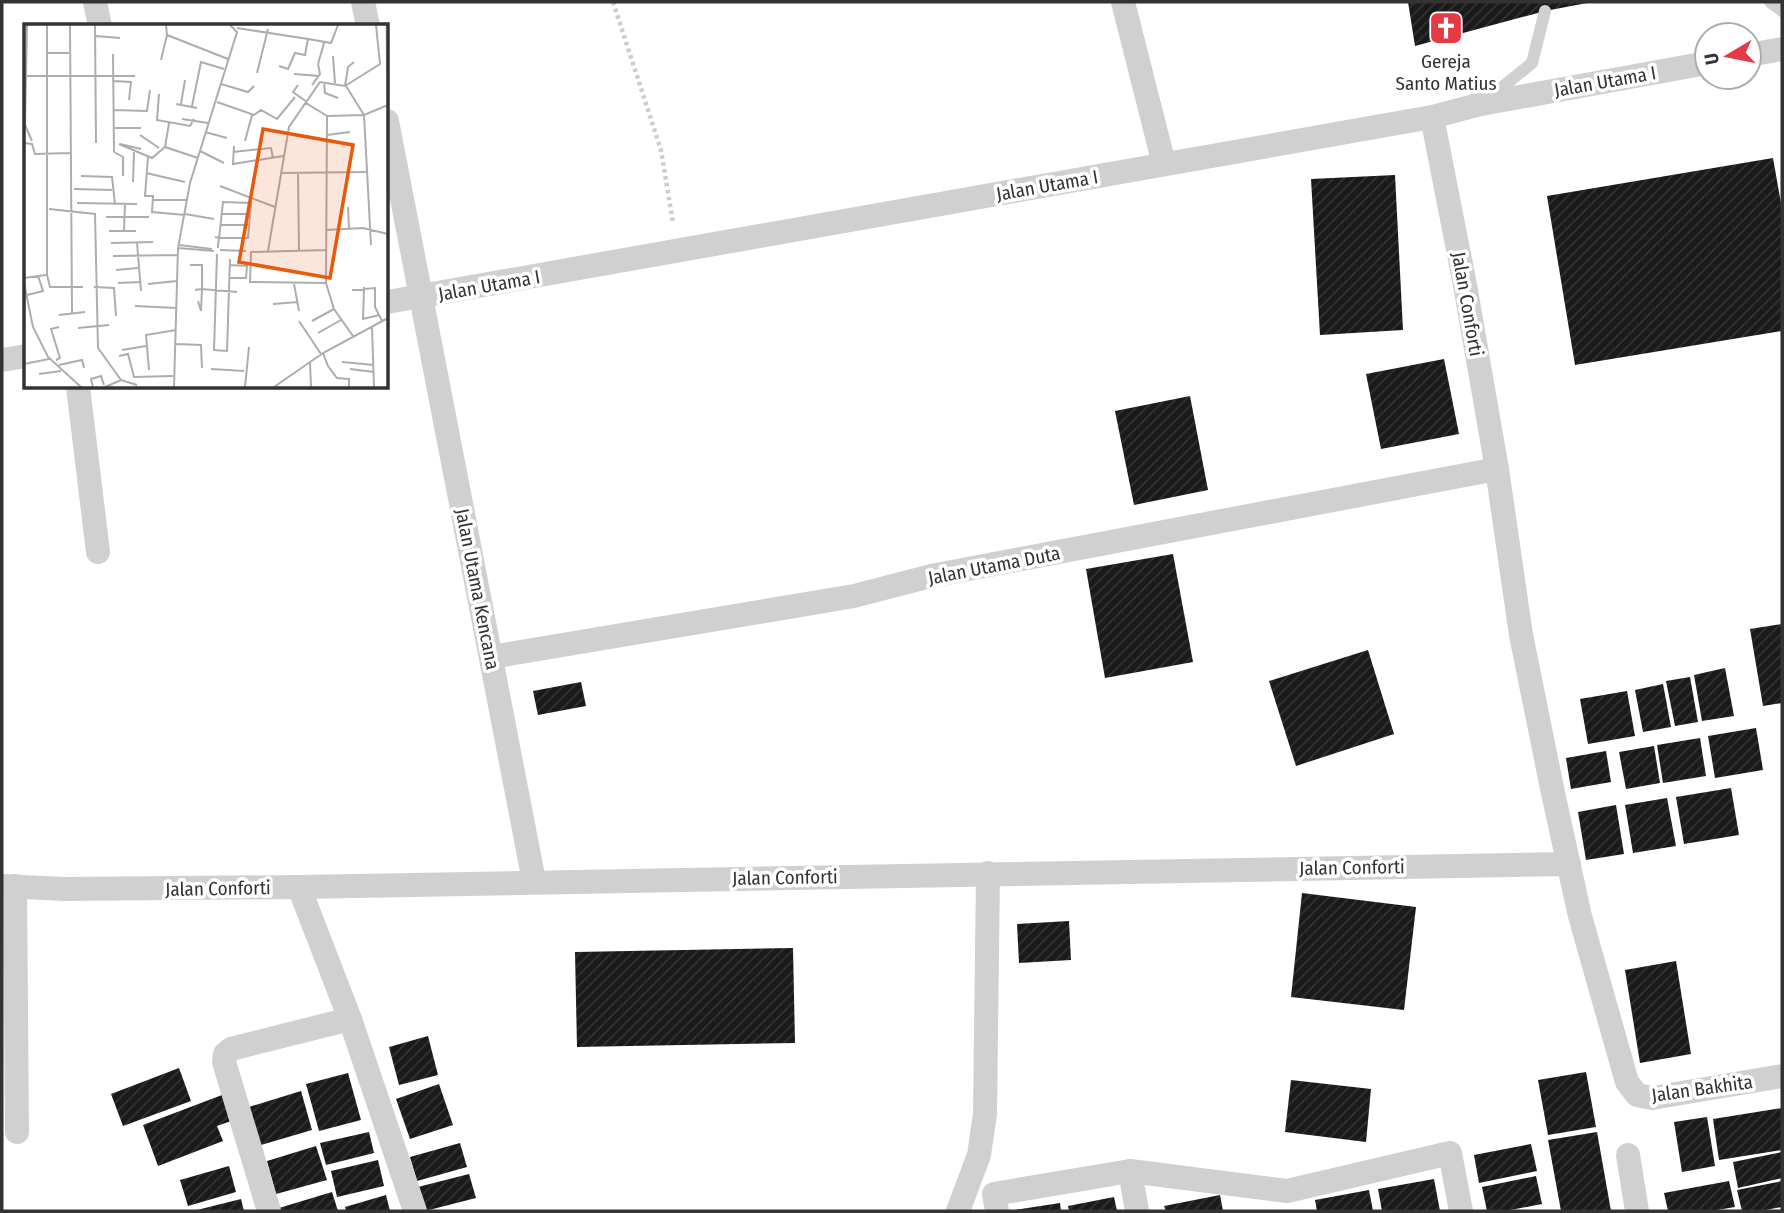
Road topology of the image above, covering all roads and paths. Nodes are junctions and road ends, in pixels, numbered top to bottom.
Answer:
1 (95, 2) edge
2 (363, 2) edge
3 (612, 2) edge
4 (1123, 2) edge
5 (1770, 2) edge
6 (1545, 10) dead end
7 (1782, 11) edge
8 (100, 24) edge
9 (368, 24) edge
10 (1782, 49) edge
11 (1763, 52) edge
12 (1693, 65) edge
13 (1481, 104) junction
14 (1432, 117) junction
15 (388, 126) edge
16 (1164, 164) junction
17 (675, 234) dead end
18 (420, 291) junction
19 (388, 302) edge
20 (24, 356) edge
21 (2, 360) edge
22 (78, 388) edge
23 (1497, 470) junction
24 (98, 552) dead end
25 (491, 657) junction
26 (1569, 864) junction
27 (988, 873) junction
28 (534, 881) junction
29 (8, 886) edge
30 (299, 887) junction
31 (350, 1019) junction
32 (1782, 1076) edge
33 (1627, 1082) joint
34 (17, 1132) dead end
35 (1628, 1155) dead end
36 (1130, 1171) junction
37 (1288, 1201) edge
38 (996, 1202) edge
39 (269, 1211) edge
40 (415, 1211) edge
41 (958, 1211) edge
42 (1137, 1211) edge
43 (1461, 1211) edge
44 (1637, 1211) edge

1 - 8 street
2 - 9 street
3 - 17 path
4 - 16 street
5 - 7 lane
6 - 13 lane
10 - 11 street
12 - 13 street, Jalan Utama I
13 - 14 street, Jalan Utama I
14 - 16 street, Jalan Utama I
14 - 23 street, Jalan Conforti
15 - 18 street, Jalan Utama Kencana
16 - 18 street, Jalan Utama I
18 - 19 street, Jalan Utama I
18 - 25 street, Jalan Utama Kencana
20 - 21 street
22 - 24 street
23 - 25 street, Jalan Utama Duta
23 - 26 street, Jalan Conforti
25 - 28 street, Jalan Utama Kencana
26 - 27 street, Jalan Conforti
26 - 33 street, Jalan Conforti
27 - 28 street, Jalan Conforti
27 - 41 street
28 - 30 street, Jalan Conforti
29 - 30 street, Jalan Conforti
29 - 34 street
30 - 31 street
31 - 39 street
31 - 40 street
32 - 33 street, Jalan Bakhita
35 - 44 street
36 - 37 street
36 - 38 street
36 - 42 street
37 - 43 street

